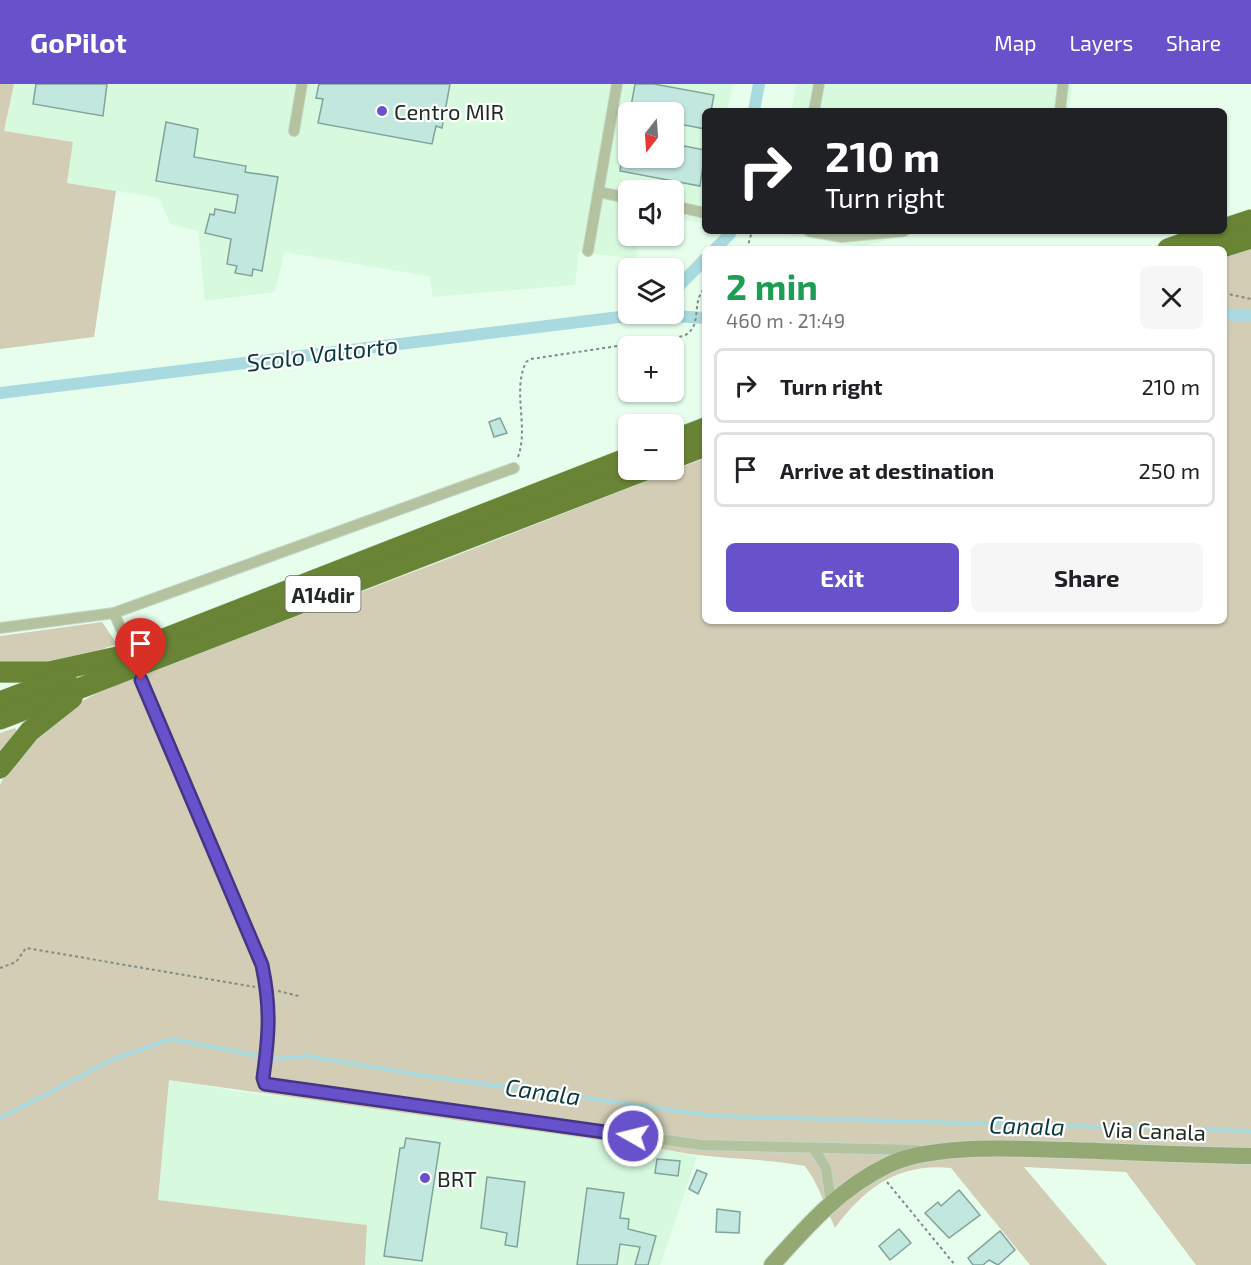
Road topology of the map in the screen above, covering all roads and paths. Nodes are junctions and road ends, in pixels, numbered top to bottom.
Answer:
1 (302, 84) edge
2 (617, 84) edge
3 (819, 84) edge
4 (1063, 84) edge
5 (815, 108) edge
6 (1060, 108) edge
7 (294, 131) dead end
8 (599, 192) junction
9 (618, 196) edge
10 (684, 208) edge
11 (702, 212) edge
12 (1251, 220) edge
13 (1227, 228) edge
14 (826, 234) edge
15 (873, 234) edge
16 (1210, 234) edge
17 (1251, 238) edge
18 (1176, 246) edge
19 (1226, 246) edge
20 (588, 251) dead end
21 (702, 293) edge
22 (1227, 294) edge
23 (1251, 299) edge
24 (702, 429) edge
25 (684, 436) edge
26 (702, 447) edge
27 (684, 454) edge
28 (618, 462) edge
29 (514, 468) joint
30 (619, 480) edge
31 (114, 612) junction
32 (0, 628) edge
33 (125, 638) dead end
34 (113, 658) junction
35 (0, 672) edge
36 (96, 680) junction
37 (141, 680) dead end
38 (0, 702) edge
39 (0, 719) edge
40 (0, 768) edge
41 (0, 968) edge
42 (267, 989) junction
43 (299, 996) dead end
44 (814, 1149) junction
45 (944, 1150) junction
46 (1251, 1156) edge
47 (877, 1170) junction
48 (831, 1203) junction
49 (772, 1265) edge
50 (955, 1265) edge

1 - 7 street
2 - 8 street
3 - 5 street
4 - 6 street
8 - 9 street
8 - 20 street
10 - 11 street
12 - 13 highway
14 - 15 street
16 - 18 highway
17 - 19 highway
21 - 29 path
22 - 23 path
24 - 25 highway
26 - 27 highway
28 - 34 highway, A14dir
29 - 31 street
30 - 36 highway, A14dir
31 - 32 street
31 - 33 street
34 - 35 highway
34 - 38 highway, A14dir
36 - 39 highway, A14dir
36 - 40 highway
37 - 42 street
41 - 42 path
42 - 43 path
42 - 44 street
44 - 45 street
44 - 48 street
45 - 46 street, Via Canala
45 - 47 street, Via Canala
47 - 48 street, Via Canala
47 - 50 path
48 - 49 street, Via Canala

